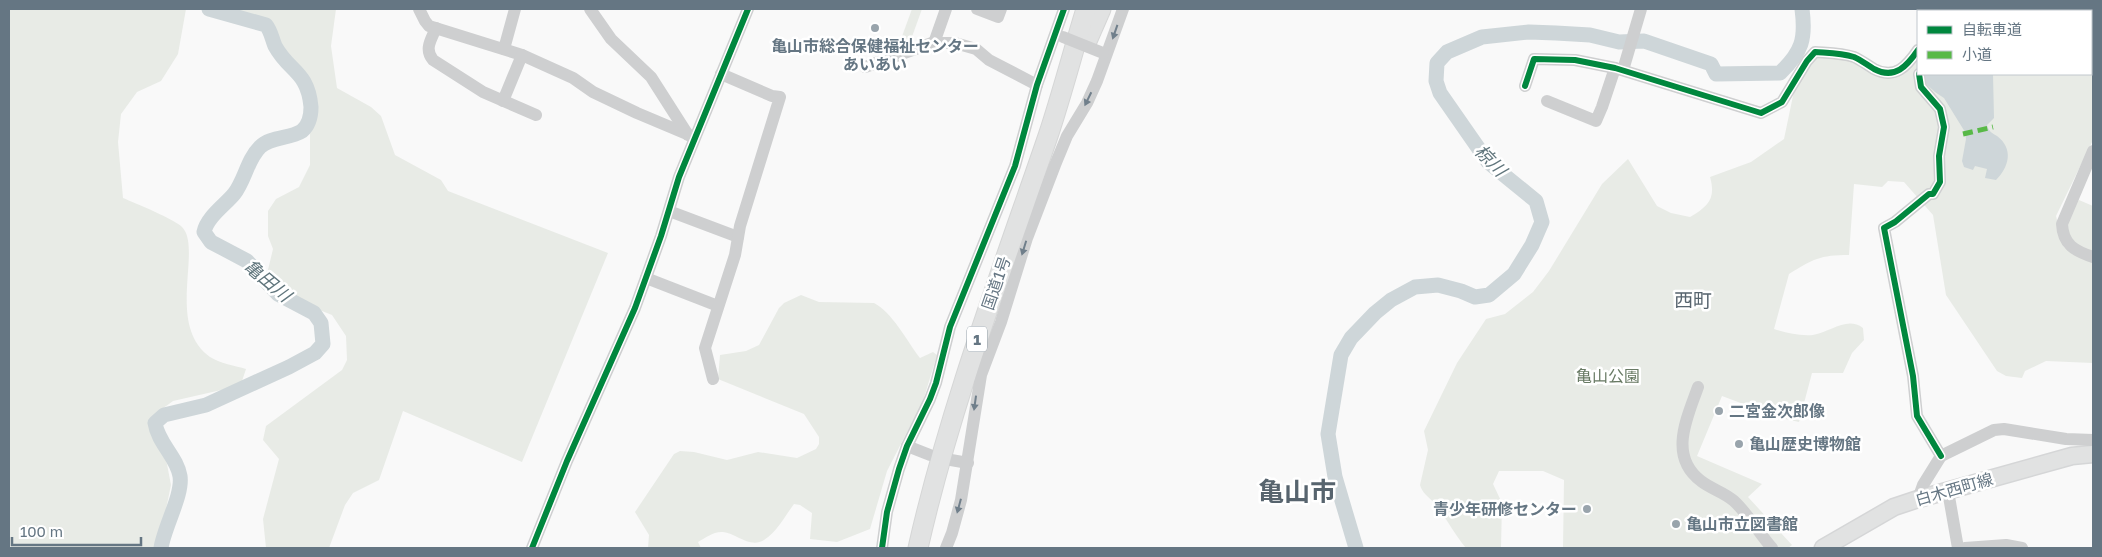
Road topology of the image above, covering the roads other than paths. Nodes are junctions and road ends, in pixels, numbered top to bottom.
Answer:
1 (419, 9) edge
2 (515, 9) edge
3 (590, 9) edge
4 (748, 9) edge
5 (946, 9) edge
6 (977, 9) edge
7 (1001, 9) edge
8 (1064, 9) edge
9 (1086, 9) edge
10 (1101, 9) edge
11 (1123, 9) edge
12 (1641, 9) edge
13 (436, 28) junction
14 (1058, 36) junction
15 (934, 43) junction
16 (504, 49) junction
17 (1917, 51) edge
18 (1105, 54) junction
19 (522, 56) junction
20 (865, 67) dead end
21 (1619, 69) junction
22 (721, 74) junction
23 (1919, 75) edge
24 (1037, 85) junction
25 (1524, 86) dead end
26 (503, 100) junction
27 (1546, 101) dead end
28 (536, 115) dead end
29 (1048, 134) junction
30 (691, 136) junction
31 (2093, 151) edge
32 (669, 211) junction
33 (738, 236) junction
34 (2093, 257) edge
35 (646, 278) junction
36 (718, 306) junction
37 (713, 379) dead end
38 (1698, 387) dead end
39 (2093, 440) edge
40 (907, 446) junction
41 (2093, 454) edge
42 (930, 455) dead end
43 (1941, 456) junction
44 (951, 460) dead end
45 (968, 463) junction
46 (1948, 490) junction
47 (1918, 499) junction
48 (1833, 546) edge
49 (532, 548) edge
50 (882, 548) edge
51 (918, 548) edge
52 (946, 548) edge
53 (1772, 548) edge
54 (1958, 548) edge
55 (1965, 548) edge
56 (2022, 548) edge

1 - 13 street
2 - 16 street
3 - 30 street
4 - 22 street
5 - 15 street
6 - 7 street
8 - 14 street
9 - 29 highway, 国道1号 / 1
10 - 29 highway, 国道1号 / 1
11 -> 18 street
12 - 21 street
13 - 16 street
13 - 26 street
14 - 18 street, bridge
14 - 24 street
15 - 20 street
15 - 24 street
16 - 19 street
17 - 21 street
18 -> 45 street
19 - 26 street
19 - 30 street
21 - 25 street
21 - 27 street
22 - 30 street
22 - 33 street
23 - 43 street
24 - 40 street
26 - 28 street
29 - 51 highway, 国道1号 / 1
30 - 32 street
31 - 34 street
32 - 33 street
32 - 35 street
33 - 36 street
35 - 36 street
35 - 49 street
36 - 37 street
38 - 53 street
39 - 43 street
40 - 42 street
40 - 50 street
41 - 46 main road, 白木西町線
43 - 47 street
44 - 45 street
45 -> 52 street
46 - 47 main road, 白木西町線
46 - 54 street
47 - 48 main road, 白木西町線
55 - 56 street

